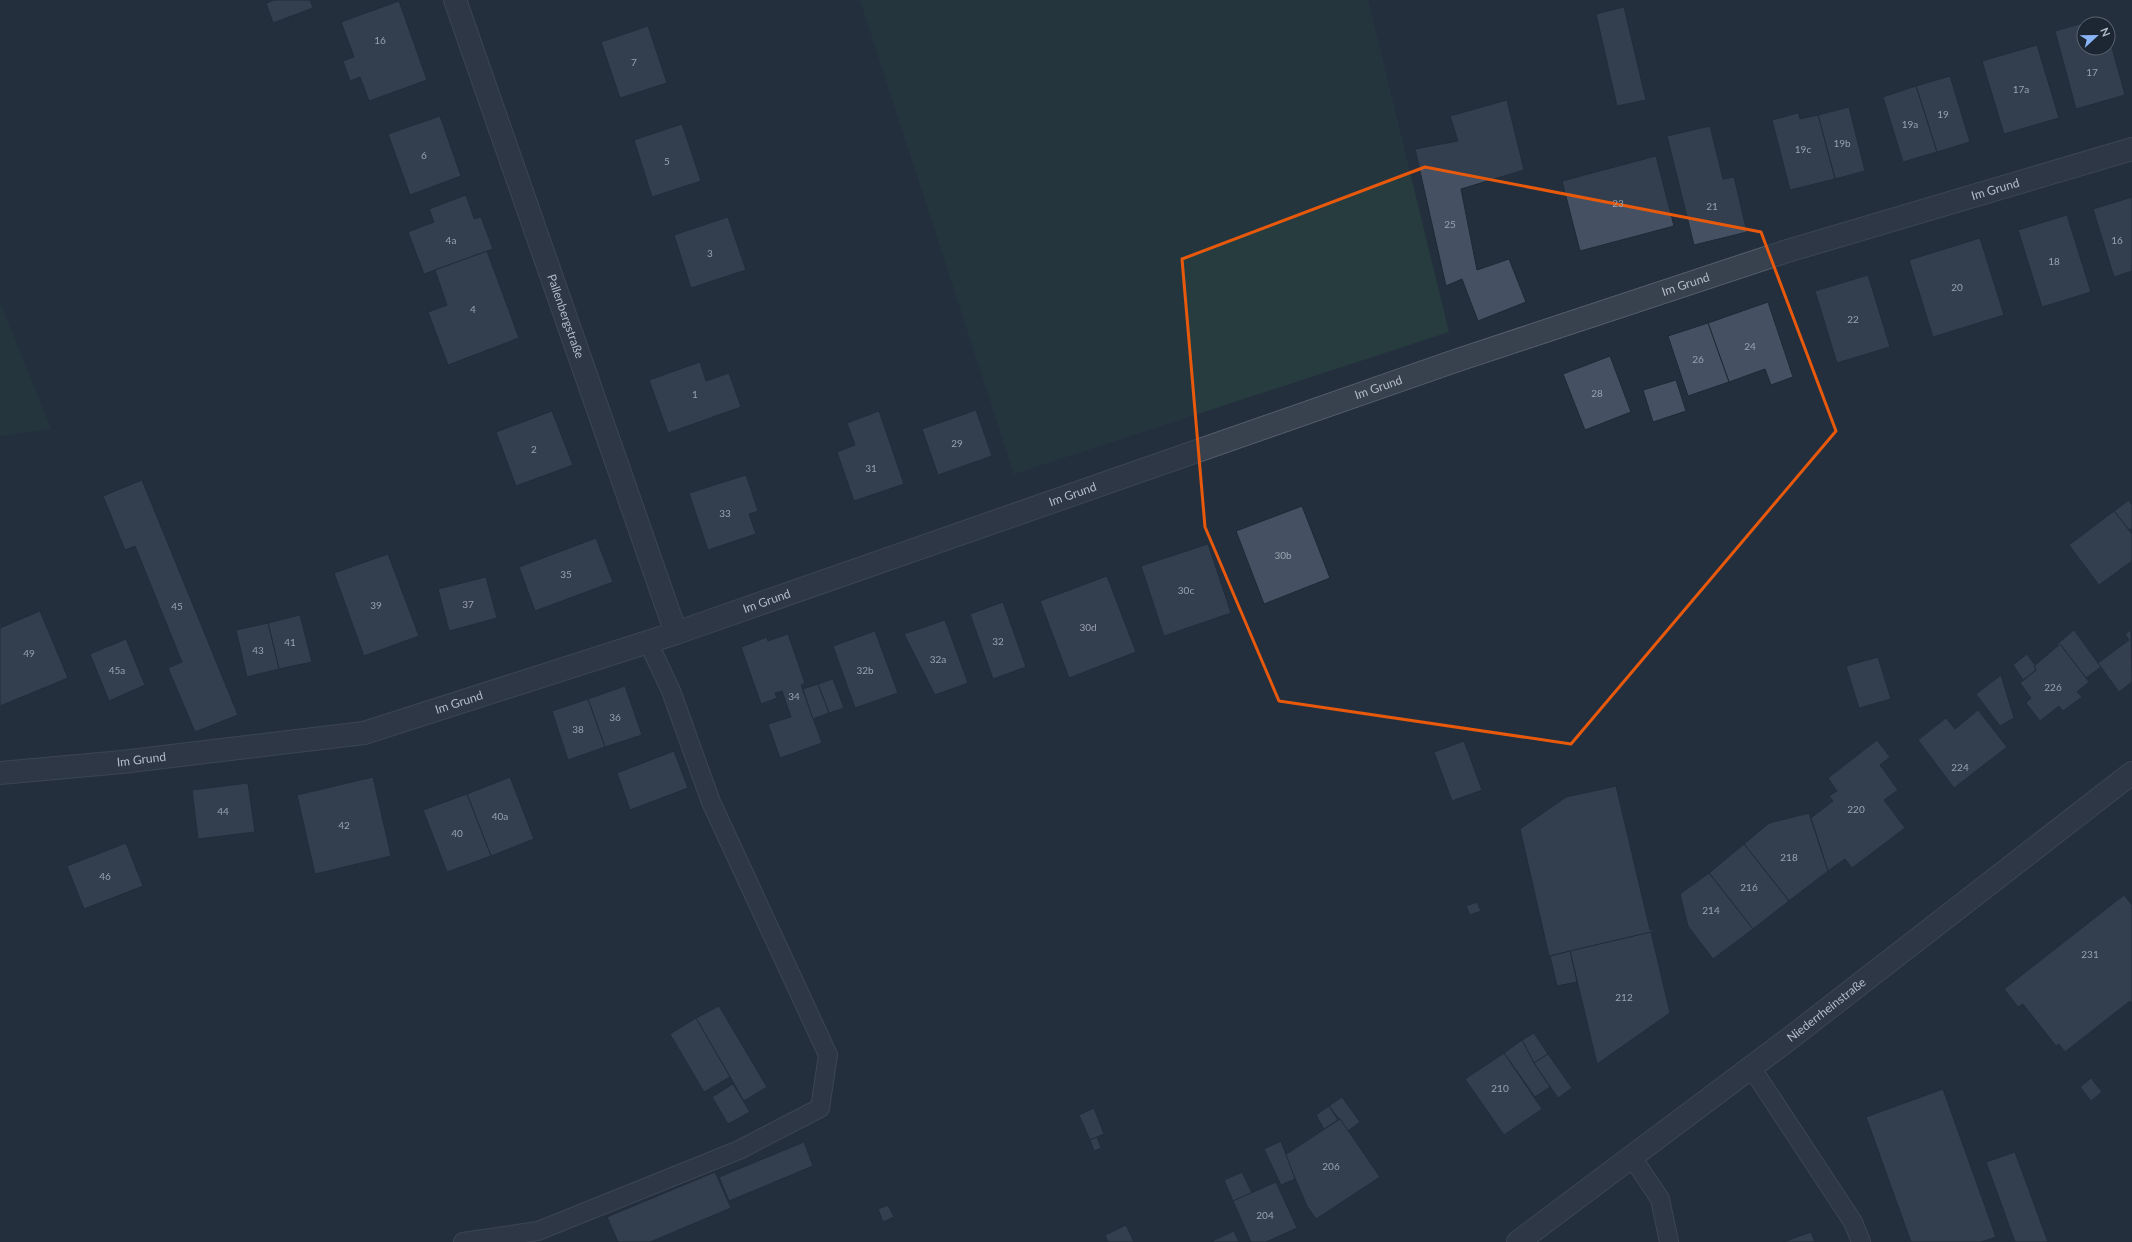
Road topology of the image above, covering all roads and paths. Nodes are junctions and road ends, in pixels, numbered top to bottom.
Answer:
1 (455, 0) edge
2 (2132, 149) edge
3 (676, 633) junction
4 (648, 642) junction
5 (0, 773) edge
6 (2132, 773) edge
7 (1751, 1067) junction
8 (1632, 1157) junction
9 (463, 1242) edge
10 (1518, 1242) edge
11 (1669, 1242) edge
12 (1861, 1242) edge

1 - 3 street, Pallenbergstraße
2 - 3 street, Im Grund
3 - 4 street, Im Grund
4 - 5 street, Im Grund
4 - 9 lane
6 - 7 street, Niederrheinstraße
7 - 8 street, Niederrheinstraße
7 - 12 lane
8 - 10 street, Niederrheinstraße
8 - 11 lane

